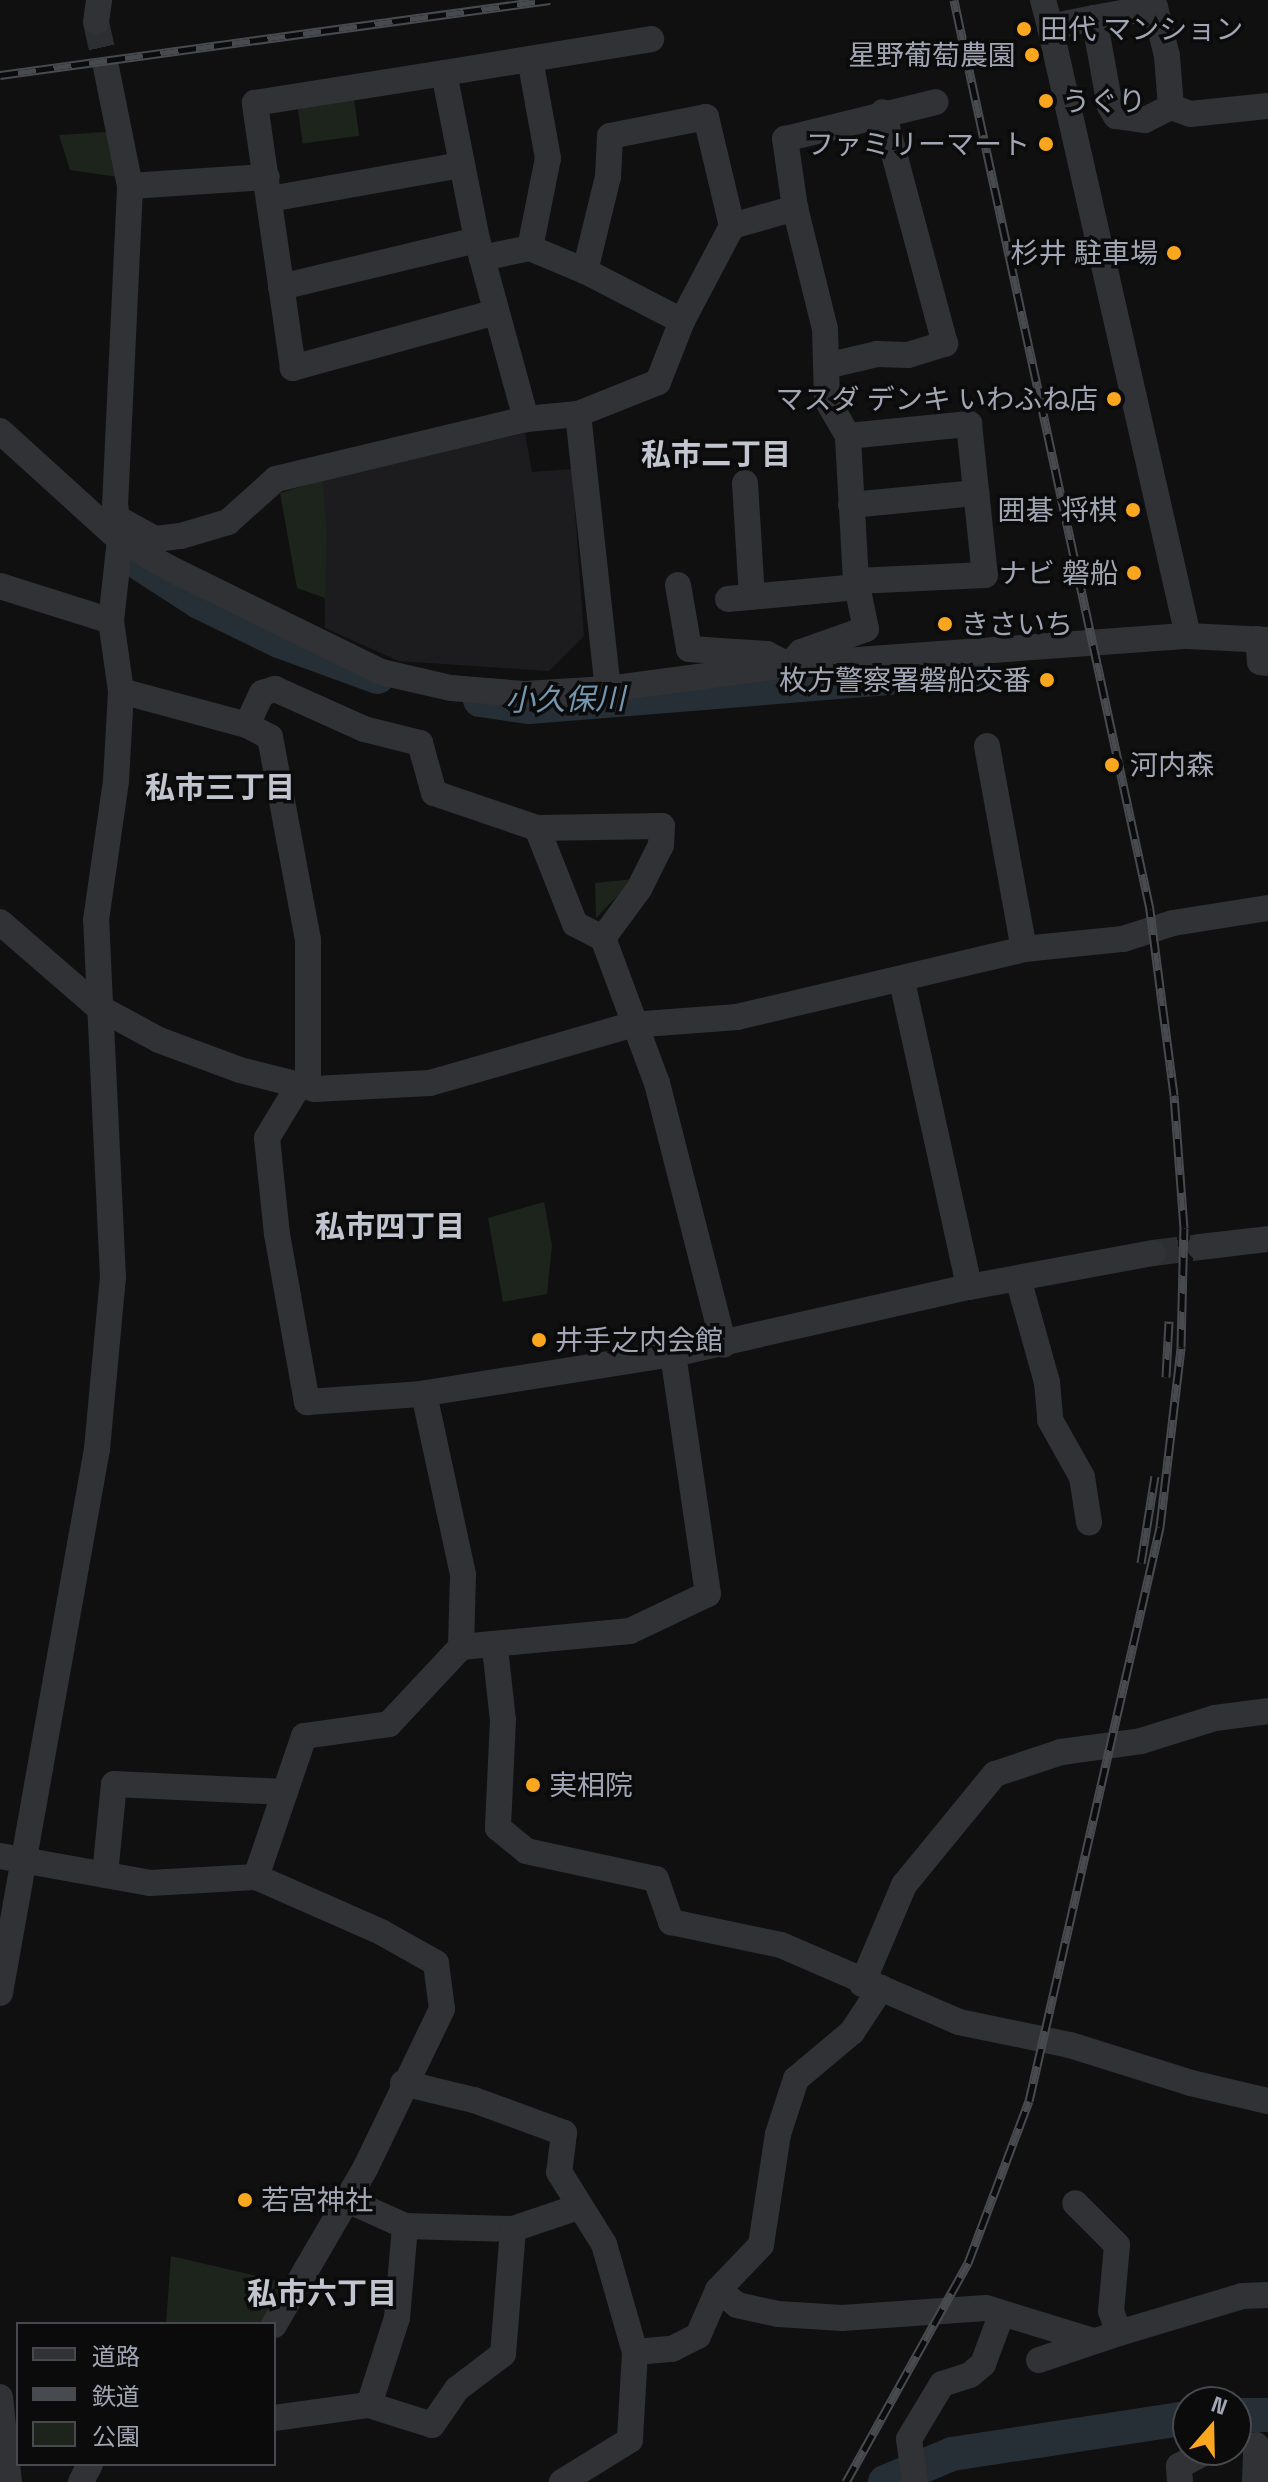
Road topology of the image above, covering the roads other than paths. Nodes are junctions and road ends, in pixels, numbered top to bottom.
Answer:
1 (1043, 0) edge
2 (1158, 4) edge
3 (1094, 18) junction
4 (1050, 27) junction
5 (651, 39) dead end
6 (530, 59) junction
7 (107, 72) tunnel mouth
8 (444, 73) junction
9 (936, 102) dead end
10 (1268, 106) edge
11 (1171, 107) junction
12 (883, 112) junction
13 (461, 165) junction
14 (130, 186) junction
15 (268, 188) junction
16 (795, 208) junction
17 (732, 226) junction
18 (530, 248) junction
19 (479, 249) junction
20 (585, 271) junction
21 (281, 287) junction
22 (496, 312) junction
23 (682, 321) junction
24 (830, 365) junction
25 (578, 414) junction
26 (526, 419) junction
27 (0, 431) edge
28 (848, 436) junction
29 (745, 483) dead end
30 (976, 493) junction
31 (851, 505) junction
32 (118, 529) junction
33 (856, 584) junction
34 (0, 586) edge
35 (686, 597) dead end
36 (111, 621) junction
37 (1188, 636) junction
38 (1265, 641) edge
39 (789, 665) junction
40 (608, 689) junction
41 (121, 691) junction
42 (247, 725) junction
43 (987, 746) dead end
44 (537, 828) junction
45 (1268, 908) edge
46 (0, 922) edge
47 (603, 938) junction
48 (1024, 949) junction
49 (902, 981) junction
50 (98, 1007) junction
51 (631, 1025) junction
52 (303, 1086) junction
53 (1268, 1239) edge
54 (1200, 1247) tunnel mouth
55 (1153, 1253) tunnel mouth
56 (1019, 1282) junction
57 (969, 1287) junction
58 (724, 1345) junction
59 (673, 1354) junction
60 (424, 1394) junction
61 (1089, 1522) dead end
62 (461, 1647) junction
63 (495, 1648) junction
64 (1268, 1711) edge
65 (285, 1792) junction
66 (12, 1858) edge
67 (105, 1875) junction
68 (256, 1877) junction
69 (872, 1986) junction
70 (0, 1993) edge
71 (403, 2083) junction
72 (1268, 2101) edge
73 (347, 2200) junction
74 (1075, 2203) dead end
75 (578, 2207) junction
76 (405, 2226) junction
77 (513, 2229) junction
78 (718, 2290) junction
79 (1268, 2295) edge
80 (1002, 2313) junction
81 (276, 2322) edge
82 (1119, 2333) junction
83 (1093, 2341) junction
84 (635, 2352) junction
85 (1039, 2360) dead end
86 (0, 2397) edge
87 (369, 2405) junction
88 (276, 2418) edge
89 (1253, 2445) edge
90 (9, 2482) edge
91 (562, 2482) edge
92 (915, 2482) edge
93 (1255, 2482) edge

1 - 4 street
2 - 3 street
2 - 11 street
3 - 4 street
3 - 11 street
4 - 37 street
5 - 6 street
6 - 8 street
6 - 18 street
7 - 14 street
8 - 13 street
8 - 15 street
9 - 12 street
10 - 11 street
12 - 16 street
12 - 24 street
13 - 15 street
13 - 19 street
14 - 15 street
14 - 32 street
15 - 21 street
16 - 17 street
16 - 24 street
17 - 20 street
17 - 23 street
18 - 19 street
18 - 20 street
19 - 21 street
19 - 22 street
20 - 23 street
21 - 22 street
22 - 26 street
23 - 25 street
24 - 28 street
25 - 26 street
25 - 40 street
26 - 32 street
27 - 32 street
28 - 30 street
28 - 31 street
29 - 33 street
30 - 31 street
30 - 33 street
31 - 33 street
32 - 36 street
32 - 40 street
33 - 39 street
34 - 36 street
35 - 39 street
36 - 41 street
37 - 38 street
37 - 39 street
39 - 40 street
41 - 42 street
41 - 50 street
42 - 44 street
42 - 52 street
43 - 48 street
44 - 47 street
44 - 47 street
45 - 48 street
46 - 50 street
47 - 51 street
48 - 49 street
49 - 51 street
49 - 57 street
50 - 52 street
50 - 66 street
51 - 52 street
51 - 58 street
52 - 60 street
53 - 54 street
55 - 56 street
56 - 57 street
56 - 61 street
57 - 58 street
58 - 59 street
59 - 60 street
59 - 63 street
60 - 62 street
62 - 63 street
62 - 65 street
63 - 69 street
64 - 69 street
65 - 67 street
65 - 68 street
66 - 67 street
66 - 70 street
67 - 68 street
68 - 71 street
69 - 72 street
69 - 78 street
71 - 73 street
71 - 75 street
73 - 76 street
73 - 81 street
74 - 82 street
75 - 77 street
75 - 84 street
76 - 77 street
76 - 87 street
77 - 87 street
78 - 80 street
78 - 84 street
79 - 82 street
80 - 83 street
80 - 92 street
82 - 83 street
83 - 85 street
84 - 91 street
86 - 90 street
87 - 88 street
89 - 93 street

